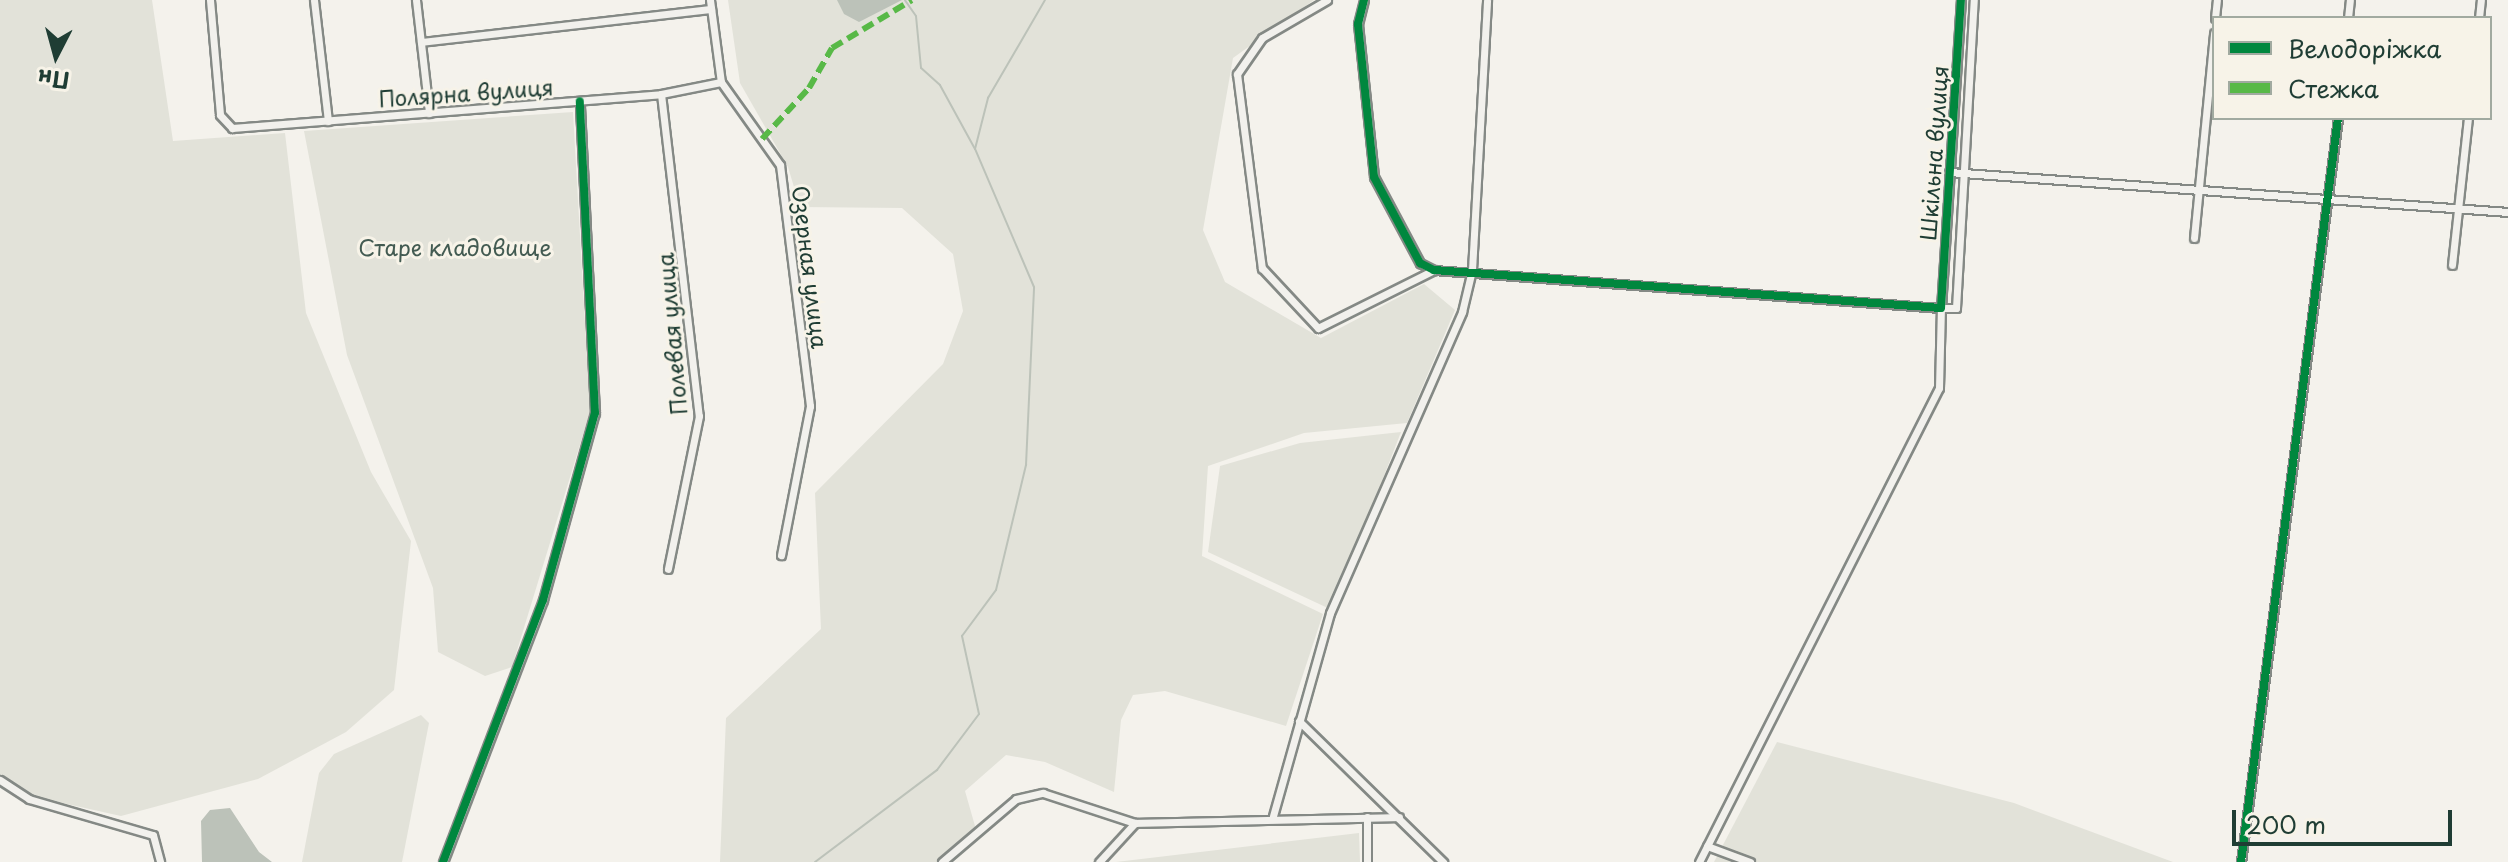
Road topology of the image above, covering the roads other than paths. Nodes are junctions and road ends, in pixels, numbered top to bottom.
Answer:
1 (210, 0) edge
2 (314, 0) edge
3 (416, 0) edge
4 (1327, 0) edge
5 (1364, 0) edge
6 (1487, 0) edge
7 (1961, 0) edge
8 (1974, 0) edge
9 (711, 4) edge
10 (421, 42) junction
11 (2212, 52) edge
12 (721, 82) junction
13 (661, 94) junction
14 (580, 101) junction
15 (429, 113) junction
16 (2338, 120) edge
17 (2468, 120) edge
18 (328, 121) junction
19 (1949, 172) junction
20 (1964, 173) junction
21 (2198, 189) junction
22 (2330, 199) junction
23 (2458, 208) junction
24 (2508, 212) edge
25 (2194, 238) dead end
26 (2452, 265) dead end
27 (1434, 270) junction
28 (1472, 270) junction
29 (1941, 308) junction
30 (781, 555) dead end
31 (668, 569) dead end
32 (1299, 721) junction
33 (0, 780) edge
34 (1273, 816) junction
35 (1367, 817) junction
36 (1399, 817) junction
37 (1135, 823) junction
38 (1707, 846) junction
39 (160, 862) edge
40 (443, 862) edge
41 (942, 862) edge
42 (1099, 862) edge
43 (1367, 862) edge
44 (1443, 862) edge
45 (1699, 862) edge
46 (1750, 862) edge
47 (2241, 862) edge

1 - 18 street, Полярна вулиця
2 - 18 street
3 - 10 street
4 - 27 street
5 - 27 street
6 - 28 street
7 - 19 street, Шкільна вулиця
8 - 20 street, Шкільна вулиця
9 - 10 street
9 - 12 street, Озерная улица
10 - 15 street
11 - 21 street
12 - 13 street, Полярна вулиця
12 - 30 street, Озерная улица
13 - 14 street, Полярна вулиця
13 - 31 street, Полевая улица
14 - 15 street, Полярна вулиця
14 - 40 street
15 - 18 street, Полярна вулиця
16 - 22 street
17 - 23 street
19 - 20 street
19 - 29 street, Шкільна вулиця
20 - 21 street
20 - 29 street, Шкільна вулиця
21 - 22 street
21 - 25 street
22 - 23 street
22 - 47 street
23 - 24 street
23 - 26 street
27 - 28 street
28 - 29 street
28 - 32 street
29 - 38 street, Шкільна вулиця
32 - 34 street
32 - 36 street
33 - 39 street
34 - 35 street
34 - 37 street
35 - 36 street
35 - 43 street
36 - 44 street
37 - 41 street
37 - 42 street
38 - 45 street, Шкільна вулиця
38 - 46 street

